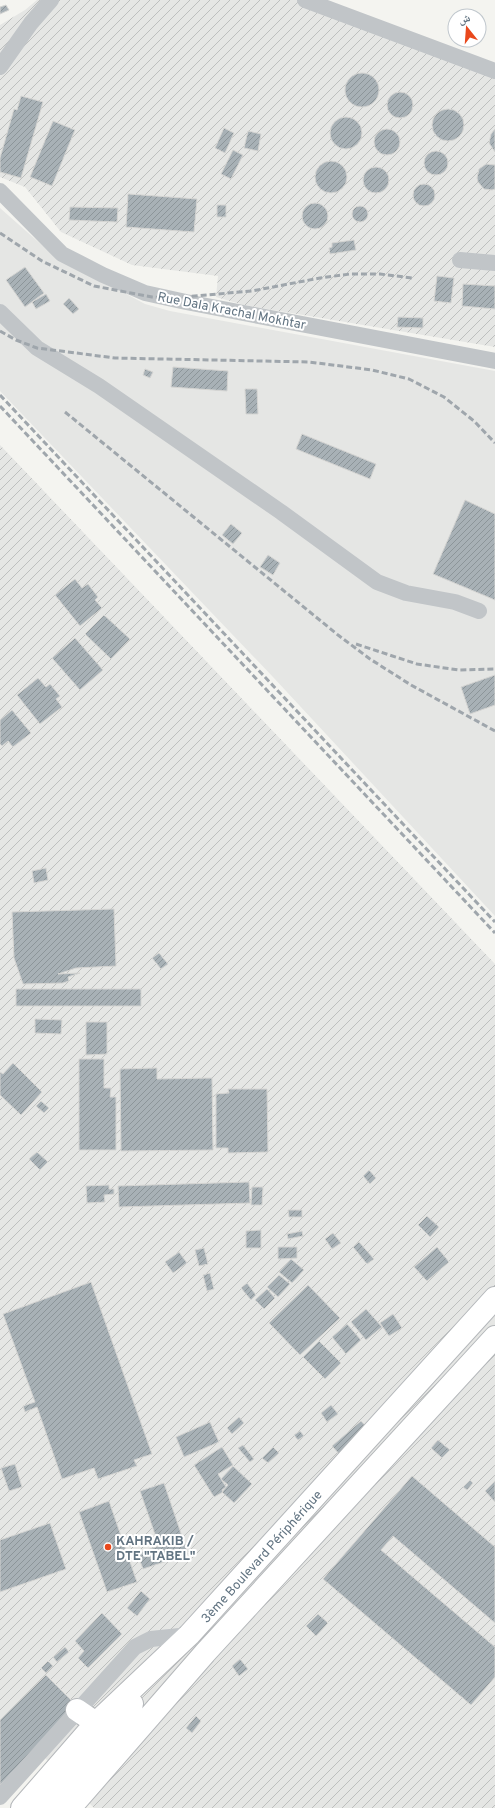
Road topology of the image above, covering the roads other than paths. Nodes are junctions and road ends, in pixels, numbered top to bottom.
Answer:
1 (51, 0) edge
2 (306, 0) edge
3 (0, 67) edge
4 (495, 71) edge
5 (0, 191) edge
6 (460, 260) dead end
7 (495, 263) edge
8 (0, 312) edge
9 (495, 361) edge
10 (479, 611) dead end
11 (495, 1298) edge
12 (495, 1337) edge
13 (189, 1636) junction
14 (204, 1653) junction
15 (78, 1710) junction
16 (96, 1723) junction
17 (0, 1797) edge
18 (22, 1808) edge
19 (44, 1808) edge
20 (70, 1808) edge
21 (86, 1808) edge

1 - 3 street
2 - 4 street
5 - 9 street, Rue Dala Krachal Mokhtar
6 - 7 street
8 - 10 street
11 - 13 highway, 3ème Boulevard Périphérique
12 - 14 highway
13 - 15 street
13 - 16 highway, 3ème Boulevard Périphérique
13 - 19 highway
14 - 20 highway
14 - 21 highway
15 - 16 highway
15 - 17 street
16 - 18 highway, 3ème Boulevard Périphérique

